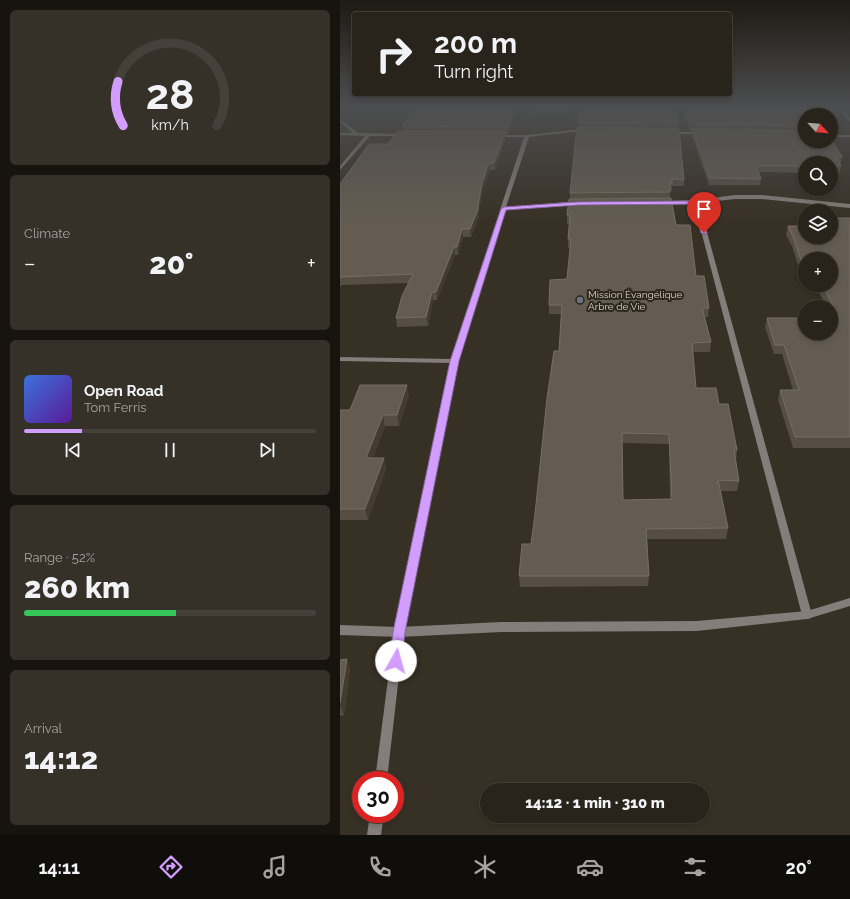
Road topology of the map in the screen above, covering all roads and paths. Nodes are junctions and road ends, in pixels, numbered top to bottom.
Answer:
1 (360, 145) edge
2 (525, 145) edge
3 (340, 170) edge
4 (696, 202) junction
5 (586, 203) edge
6 (657, 203) edge
7 (850, 206) edge
8 (504, 209) junction
9 (340, 359) edge
10 (454, 361) junction
11 (850, 602) edge
12 (807, 615) junction
13 (340, 630) edge
14 (399, 632) junction
15 (382, 771) edge
16 (376, 823) edge
17 (374, 835) edge

1 - 3 street
2 - 8 street
4 - 6 street
4 - 7 street
4 - 12 street
5 - 8 street
8 - 10 street
9 - 10 street
10 - 14 street
11 - 12 street
12 - 14 street
13 - 14 street
14 - 15 street
16 - 17 street

